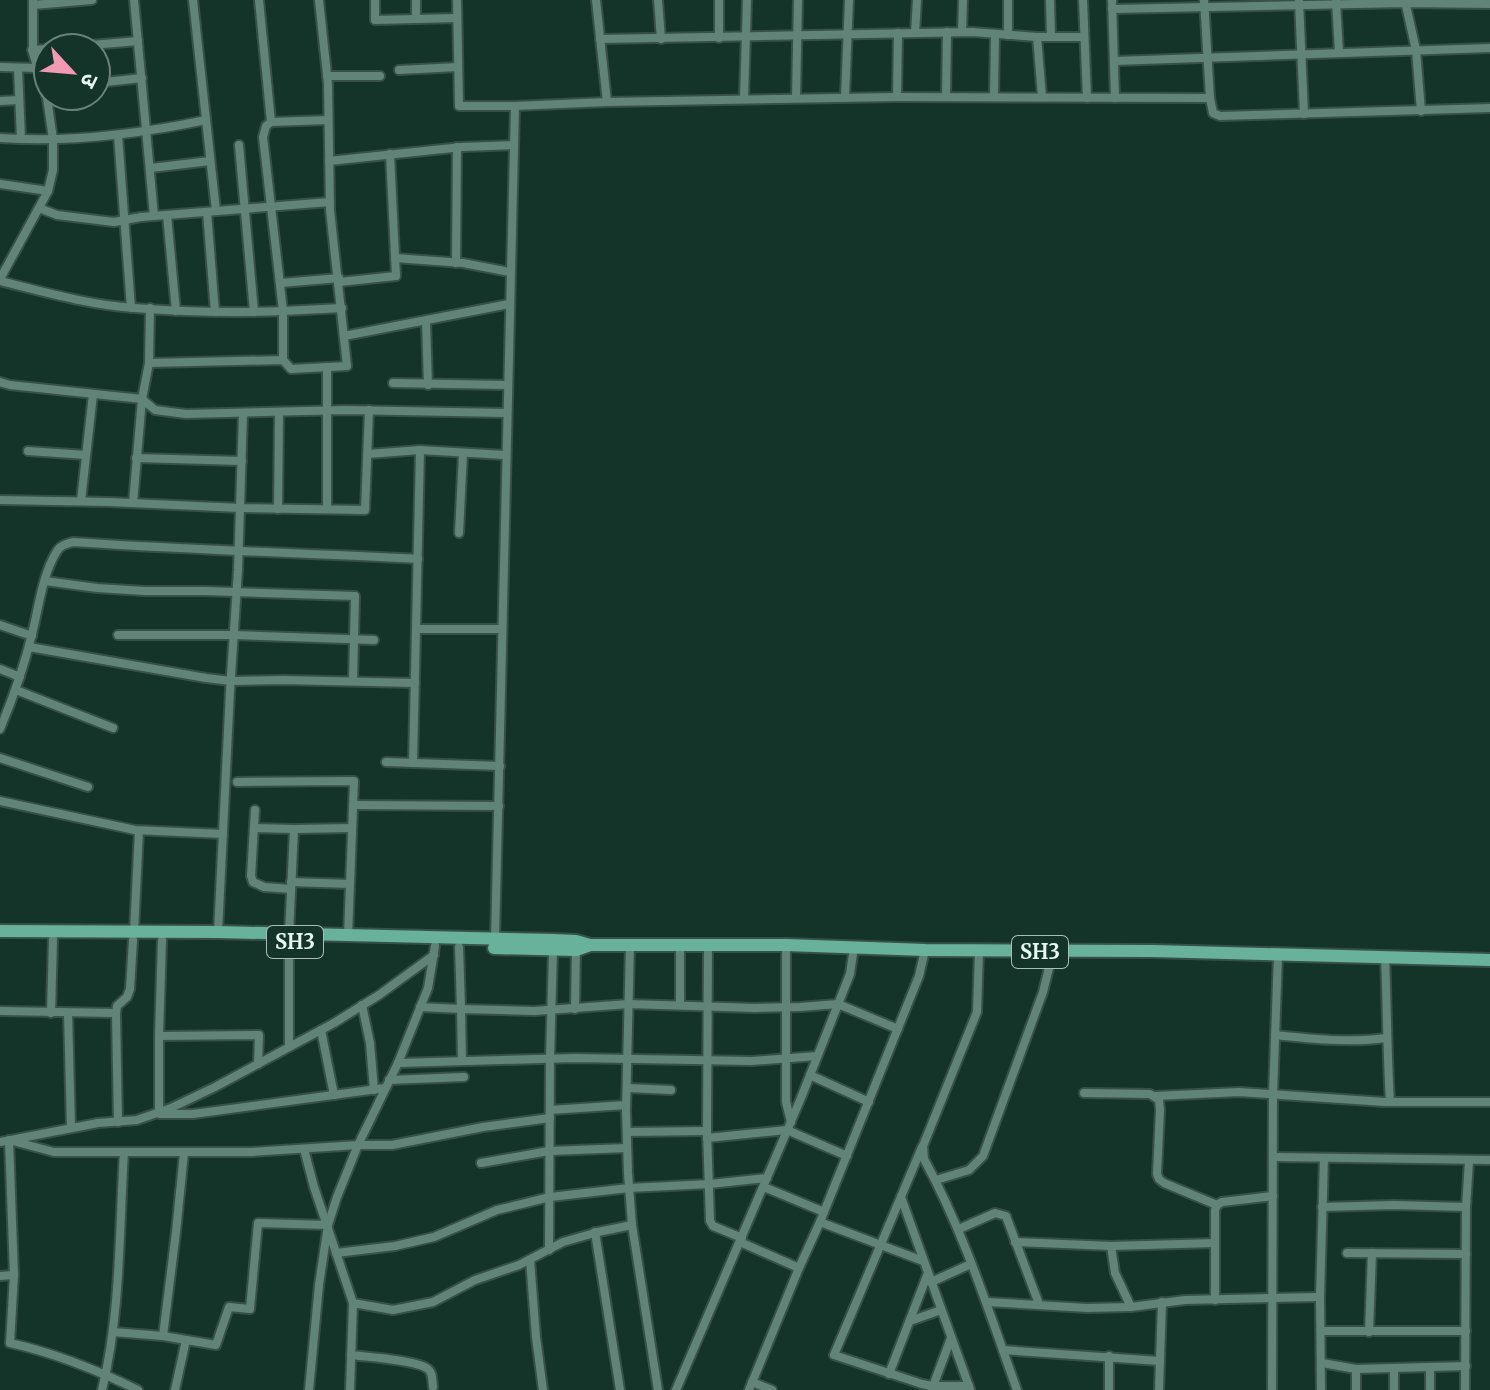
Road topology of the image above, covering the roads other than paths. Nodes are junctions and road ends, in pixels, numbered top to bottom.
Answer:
1 (92, 0) edge
2 (134, 0) edge
3 (193, 0) edge
4 (259, 0) edge
5 (319, 0) edge
6 (375, 0) edge
7 (416, 0) edge
8 (457, 0) edge
9 (596, 0) edge
10 (658, 0) edge
11 (719, 0) edge
12 (747, 0) edge
13 (798, 0) edge
14 (849, 0) edge
15 (917, 0) edge
16 (963, 0) edge
17 (1008, 0) edge
18 (1050, 0) edge
19 (1083, 0) edge
20 (33, 2) edge
21 (1336, 2) edge
22 (1405, 2) edge
23 (1299, 3) edge
24 (1112, 4) edge
25 (1204, 4) edge
26 (1490, 4) edge
27 (457, 18) junction
28 (416, 19) junction
29 (32, 32) edge
30 (947, 32) junction
31 (962, 32) junction
32 (898, 33) junction
33 (915, 33) junction
34 (848, 34) junction
35 (995, 34) junction
36 (1008, 35) junction
37 (796, 36) junction
38 (746, 37) junction
39 (1037, 37) junction
40 (1051, 37) junction
41 (1084, 37) junction
42 (719, 38) junction
43 (600, 39) junction
44 (661, 39) junction
45 (138, 41) junction
46 (112, 43) edge
47 (1490, 48) edge
48 (1416, 50) junction
49 (1301, 53) junction
50 (1339, 53) junction
51 (1208, 59) junction
52 (1114, 61) junction
53 (0, 67) edge
54 (458, 67) junction
55 (18, 68) junction
56 (32, 68) edge
57 (399, 70) dead end
58 (327, 76) junction
59 (380, 76) dead end
60 (142, 78) junction
61 (112, 81) edge
62 (845, 97) junction
63 (897, 97) junction
64 (946, 97) junction
65 (994, 97) junction
66 (1042, 97) junction
67 (744, 98) junction
68 (796, 98) junction
69 (1087, 98) junction
70 (1115, 98) junction
71 (1210, 98) junction
72 (19, 100) junction
73 (0, 101) edge
74 (607, 102) junction
75 (515, 106) junction
76 (1490, 108) edge
77 (1421, 111) junction
78 (49, 112) edge
79 (1304, 114) junction
80 (206, 120) junction
81 (328, 120) junction
82 (271, 122) junction
83 (148, 132) junction
84 (118, 135) junction
85 (1, 138) edge
86 (21, 139) junction
87 (53, 139) junction
88 (239, 145) dead end
89 (514, 145) junction
90 (457, 147) junction
91 (390, 154) junction
92 (210, 161) junction
93 (329, 161) junction
94 (151, 168) junction
95 (0, 184) edge
96 (48, 191) junction
97 (330, 202) junction
98 (39, 208) junction
99 (271, 208) junction
100 (246, 209) junction
101 (211, 212) junction
102 (167, 215) junction
103 (154, 216) junction
104 (126, 220) junction
105 (395, 258) junction
106 (456, 263) junction
107 (510, 272) junction
108 (1, 276) edge
109 (339, 280) junction
110 (281, 283) junction
111 (509, 304) junction
112 (131, 308) junction
113 (150, 308) junction
114 (342, 308) junction
115 (176, 311) junction
116 (283, 311) junction
117 (215, 312) junction
118 (254, 312) junction
119 (426, 321) junction
120 (344, 336) junction
121 (283, 360) junction
122 (149, 363) junction
123 (327, 367) junction
124 (0, 382) edge
125 (393, 383) dead end
126 (428, 385) junction
127 (507, 385) junction
128 (93, 394) junction
129 (142, 399) junction
130 (369, 410) junction
131 (327, 411) junction
132 (279, 413) junction
133 (506, 413) junction
134 (243, 414) junction
135 (420, 450) junction
136 (28, 451) dead end
137 (463, 453) junction
138 (368, 454) junction
139 (86, 455) junction
140 (505, 455) junction
141 (136, 458) junction
142 (242, 461) junction
143 (0, 500) edge
144 (81, 501) junction
145 (133, 503) junction
146 (240, 508) junction
147 (278, 509) junction
148 (327, 509) junction
149 (459, 533) dead end
150 (239, 551) junction
151 (418, 559) junction
152 (45, 581) junction
153 (237, 592) junction
154 (0, 625) edge
155 (416, 629) junction
156 (502, 629) junction
157 (118, 635) dead end
158 (234, 635) junction
159 (32, 636) junction
160 (354, 638) junction
161 (374, 640) dead end
162 (29, 647) junction
163 (0, 669) edge
164 (20, 677) junction
165 (231, 681) junction
166 (353, 681) junction
167 (415, 683) junction
168 (16, 690) junction
169 (113, 728) dead end
170 (0, 729) edge
171 (0, 758) edge
172 (386, 762) dead end
173 (413, 763) junction
174 (500, 766) junction
175 (237, 782) dead end
176 (88, 787) dead end
177 (0, 801) edge
178 (353, 805) junction
179 (499, 806) junction
180 (255, 810) dead end
181 (254, 828) junction
182 (352, 828) junction
183 (294, 829) junction
184 (139, 831) junction
185 (223, 834) junction
186 (350, 884) junction
187 (291, 885) junction
188 (0, 931) edge
189 (218, 932) junction
190 (133, 936) junction
191 (348, 936) junction
192 (289, 938) junction
193 (0, 939) edge
194 (53, 939) junction
195 (162, 940) junction
196 (495, 940) junction
197 (630, 944) junction
198 (680, 944) junction
199 (708, 944) junction
200 (786, 945) junction
201 (576, 946) junction
202 (459, 947) junction
203 (854, 947) junction
204 (434, 950) junction
205 (553, 950) junction
206 (925, 950) junction
207 (979, 951) junction
208 (1053, 952) junction
209 (1278, 955) junction
210 (1385, 956) junction
211 (1490, 960) edge
212 (629, 1004) junction
213 (838, 1004) junction
214 (362, 1005) junction
215 (680, 1005) junction
216 (707, 1006) junction
217 (420, 1007) junction
218 (786, 1007) junction
219 (461, 1009) junction
220 (575, 1009) junction
221 (551, 1010) junction
222 (0, 1011) edge
223 (51, 1013) junction
224 (68, 1013) junction
225 (116, 1013) junction
226 (898, 1029) junction
227 (321, 1030) junction
228 (1275, 1035) junction
229 (159, 1036) junction
230 (1386, 1038) junction
231 (289, 1047) junction
232 (817, 1056) junction
233 (550, 1059) junction
234 (785, 1059) junction
235 (628, 1060) junction
236 (462, 1061) junction
237 (707, 1062) junction
238 (398, 1063) junction
239 (258, 1064) junction
240 (810, 1075) junction
241 (464, 1077) dead end
242 (387, 1084) junction
243 (628, 1088) junction
244 (374, 1090) junction
245 (671, 1090) dead end
246 (1084, 1093) dead end
247 (334, 1095) junction
248 (1273, 1095) junction
249 (1155, 1096) junction
250 (869, 1102) junction
251 (1390, 1102) junction
252 (1490, 1102) edge
253 (626, 1105) junction
254 (156, 1113) junction
255 (550, 1114) junction
256 (118, 1122) junction
257 (789, 1126) junction
258 (71, 1128) junction
259 (627, 1132) junction
260 (707, 1135) junction
261 (5, 1141) edge
262 (358, 1145) junction
263 (923, 1146) junction
264 (627, 1148) junction
265 (304, 1149) junction
266 (549, 1151) junction
267 (124, 1152) junction
268 (184, 1153) junction
269 (847, 1156) junction
270 (1274, 1157) junction
271 (1324, 1158) junction
272 (1490, 1160) edge
273 (1469, 1161) junction
274 (481, 1163) dead end
275 (936, 1180) junction
276 (766, 1182) junction
277 (710, 1184) junction
278 (629, 1188) junction
279 (1273, 1196) junction
280 (550, 1197) junction
281 (901, 1197) junction
282 (12, 1198) junction
283 (0, 1199) edge
284 (1217, 1205) junction
285 (1322, 1207) junction
286 (1466, 1207) junction
287 (824, 1212) junction
288 (820, 1222) junction
289 (328, 1225) junction
290 (632, 1225) junction
291 (959, 1229) junction
292 (595, 1232) junction
293 (741, 1240) junction
294 (1015, 1242) junction
295 (1215, 1243) junction
296 (881, 1246) junction
297 (1111, 1246) junction
298 (549, 1250) junction
299 (336, 1253) junction
300 (1347, 1253) dead end
301 (1372, 1253) junction
302 (1466, 1254) junction
303 (530, 1260) junction
304 (923, 1261) junction
305 (971, 1264) junction
306 (799, 1268) junction
307 (14, 1275) junction
308 (0, 1276) edge
309 (930, 1277) junction
310 (1273, 1297) junction
311 (1320, 1297) junction
312 (1215, 1300) junction
313 (987, 1302) junction
314 (1162, 1302) junction
315 (353, 1303) junction
316 (1039, 1304) junction
317 (1131, 1307) junction
318 (941, 1310) junction
319 (910, 1321) junction
320 (1321, 1331) junction
321 (1466, 1331) junction
322 (113, 1332) junction
323 (1369, 1332) junction
324 (163, 1336) junction
325 (951, 1337) junction
326 (186, 1340) junction
327 (10, 1343) junction
328 (0, 1344) edge
329 (1003, 1350) junction
330 (351, 1355) junction
331 (1109, 1356) junction
332 (1160, 1361) junction
333 (1322, 1363) junction
334 (1466, 1366) junction
335 (1430, 1367) junction
336 (1394, 1368) junction
337 (1356, 1369) junction
338 (889, 1374) junction
339 (106, 1375) junction
340 (751, 1386) edge
341 (433, 1387) dead end
342 (932, 1388) edge
343 (970, 1388) edge
344 (102, 1390) edge
345 (138, 1390) edge
346 (175, 1390) edge
347 (309, 1390) edge
348 (350, 1390) edge
349 (543, 1390) edge
350 (620, 1390) edge
351 (658, 1390) edge
352 (676, 1390) edge
353 (772, 1390) edge
354 (1017, 1390) edge
355 (1109, 1390) edge
356 (1159, 1390) edge
357 (1272, 1390) edge
358 (1321, 1390) edge
359 (1356, 1390) edge
360 (1394, 1390) edge
361 (1430, 1390) edge
362 (1465, 1390) edge

1 - 20 street
2 - 45 street
3 - 80 street
4 - 82 street
5 - 58 street
6 - 28 street
7 - 28 street
8 - 27 street
9 - 43 street
10 - 44 street
11 - 42 street
12 - 38 street
13 - 37 street
14 - 34 street
15 - 33 street
16 - 31 street
17 - 36 street
18 - 40 street
19 - 41 street
20 - 29 street
21 - 22 street
21 - 23 street
21 - 50 street
22 - 26 street
22 - 48 street
23 - 25 street
23 - 49 street
24 - 25 street
24 - 52 street
25 - 51 street
27 - 28 street
27 - 54 street
30 - 31 street
30 - 33 street
30 - 64 street
31 - 35 street
32 - 33 street
32 - 34 street
32 - 63 street
34 - 37 street
34 - 62 street
35 - 36 street
35 - 65 street
36 - 39 street
37 - 38 street
37 - 68 street
38 - 42 street
38 - 67 street
39 - 40 street
39 - 66 street
40 - 41 street
41 - 69 street
42 - 44 street
43 - 44 street
43 - 74 street
45 - 46 street
45 - 60 street
47 - 48 street
48 - 50 street
48 - 77 street
49 - 50 street
49 - 51 street
49 - 79 street
51 - 52 street
51 - 71 street
52 - 70 street
53 - 55 street
54 - 57 street
54 - 75 street
55 - 56 street
55 - 72 street
58 - 59 street
58 - 81 street
60 - 61 street
60 - 83 street
62 - 63 street
62 - 68 street
63 - 64 street
64 - 65 street
65 - 66 street
66 - 69 street
67 - 68 street
67 - 74 street
69 - 70 street
70 - 71 street
71 - 79 street
72 - 73 street
72 - 86 street
74 - 75 street
75 - 89 street
76 - 77 street
77 - 79 street
78 - 87 street
80 - 83 street
80 - 92 street
81 - 82 street
81 - 93 street
82 - 99 street
83 - 84 street
83 - 94 street
84 - 87 street
84 - 104 street
85 - 86 street
86 - 87 street
87 - 96 street
88 - 100 street
89 - 90 street
89 - 107 street
90 - 91 street
90 - 106 street
91 - 93 street
91 - 105 street
92 - 94 street
92 - 101 street
93 - 97 street
94 - 103 street
95 - 96 street
96 - 98 street
97 - 99 street
97 - 109 street
98 - 104 street
98 - 108 street
99 - 100 street
99 - 110 street
100 - 101 street
100 - 118 street
101 - 102 street
101 - 117 street
102 - 103 street
102 - 115 street
103 - 104 street
104 - 112 street
105 - 106 street
105 - 109 street
106 - 107 street
107 - 111 street
108 - 112 street
109 - 110 street
109 - 114 street
110 - 116 street
111 - 119 street
111 - 127 street
112 - 113 street
113 - 115 street
113 - 122 street
114 - 116 street
114 - 120 street
115 - 117 street
116 - 118 street
116 - 121 street
117 - 118 street
119 - 120 street
119 - 126 street
120 - 123 street
121 - 122 street
121 - 123 street
122 - 129 street
123 - 131 street
124 - 128 street
125 - 126 street
126 - 127 street
127 - 133 street
128 - 129 street
128 - 139 street
129 - 134 street
129 - 141 street
130 - 131 street
130 - 133 street
130 - 138 street
131 - 132 street
131 - 148 street
132 - 134 street
132 - 147 street
133 - 140 street
134 - 142 street
135 - 137 street
135 - 138 street
135 - 151 street
136 - 139 street
137 - 140 street
137 - 149 street
138 - 148 street
139 - 144 street
140 - 156 street
141 - 142 street
141 - 145 street
142 - 146 street
143 - 144 street
144 - 145 street
145 - 146 street
146 - 147 street
146 - 150 street
147 - 148 street
150 - 151 street
150 - 152 street
150 - 153 street
151 - 155 street
152 - 153 street
152 - 159 street
153 - 158 street
153 - 160 street
154 - 159 street
155 - 156 street
155 - 167 street
156 - 174 street
157 - 158 street
158 - 160 street
158 - 165 street
159 - 162 street
160 - 161 street
160 - 166 street
162 - 164 street
162 - 165 street
163 - 164 street
164 - 168 street
165 - 166 street
165 - 185 street
166 - 167 street
167 - 173 street
168 - 169 street
168 - 170 street
171 - 176 street
172 - 173 street
173 - 174 street
174 - 179 street
175 - 178 street
177 - 184 street
178 - 179 street
178 - 182 street
179 - 196 street
180 - 181 street
181 - 183 street
181 - 187 street
182 - 183 street
182 - 186 street
183 - 187 street
184 - 185 street
184 - 190 street
185 - 189 street
186 - 187 street
186 - 191 street
187 - 192 street
188 - 190 main road, SH3
189 - 190 main road, SH3
189 - 192 main road, SH3
190 - 194 main road, SH3
190 - 195 main road, SH3
190 - 225 street
191 - 192 main road, SH3
191 - 196 main road, SH3
192 - 195 main road, SH3
192 - 204 main road, SH3
192 - 231 street
193 - 194 main road, SH3
194 - 223 street
195 - 229 street
196 - 201 main road, SH3
197 - 198 main road, SH3
197 - 201 main road, SH3
197 - 212 street
198 - 199 main road, SH3
198 - 215 street
199 - 200 main road, SH3
199 - 216 street
200 - 203 main road, SH3
200 - 218 street
201 - 205 main road, SH3
201 - 220 street
202 - 204 main road, SH3
202 - 205 main road, SH3
202 - 219 street
203 - 206 main road, SH3
203 - 213 street
204 - 214 street
204 - 217 street
205 - 221 street
206 - 207 main road, SH3
206 - 226 street
207 - 208 main road, SH3
207 - 263 street
208 - 209 main road, SH3
208 - 275 street
209 - 210 main road, SH3
209 - 228 street
210 - 211 main road, SH3
210 - 230 street
212 - 215 street
212 - 220 street
212 - 235 street
213 - 218 street
213 - 226 street
213 - 232 street
214 - 227 street
214 - 244 street
215 - 216 street
216 - 218 street
216 - 237 street
217 - 219 street
217 - 238 street
218 - 234 street
219 - 221 street
219 - 236 street
220 - 221 street
221 - 233 street
222 - 223 street
223 - 224 street
224 - 225 street
224 - 258 street
225 - 256 street
226 - 250 street
227 - 231 street
227 - 247 street
228 - 230 street
228 - 248 street
229 - 239 street
229 - 254 street
230 - 251 street
231 - 239 street
232 - 234 street
232 - 240 street
233 - 235 street
233 - 236 street
233 - 255 street
234 - 237 street
234 - 257 street
235 - 237 street
235 - 243 street
236 - 238 street
237 - 260 street
238 - 242 street
239 - 254 street
240 - 250 street
240 - 257 street
241 - 242 street
242 - 244 street
242 - 262 street
243 - 245 street
243 - 253 street
244 - 247 street
246 - 249 street
247 - 254 street
248 - 249 street
248 - 251 street
248 - 270 street
249 - 284 street
250 - 269 street
251 - 252 street
253 - 255 street
253 - 259 street
254 - 256 street
255 - 262 street
255 - 266 street
256 - 258 street
257 - 260 street
257 - 269 street
257 - 276 street
258 - 261 street
259 - 260 street
259 - 264 street
260 - 277 street
261 - 267 street
261 - 282 street
262 - 265 street
262 - 289 street
263 - 275 street
263 - 281 street
264 - 266 street
264 - 278 street
265 - 268 street
265 - 289 street
266 - 274 street
266 - 280 street
267 - 268 street
267 - 322 street
268 - 324 street
269 - 287 street
270 - 271 street
270 - 279 street
271 - 273 street
271 - 285 street
272 - 273 street
273 - 286 street
275 - 291 street
276 - 277 street
276 - 287 street
276 - 293 street
277 - 278 street
277 - 293 street
278 - 280 street
278 - 290 street
279 - 284 street
279 - 310 street
280 - 298 street
280 - 299 street
281 - 296 street
281 - 304 street
282 - 283 street
282 - 307 street
284 - 295 street
285 - 286 street
285 - 311 street
286 - 302 street
287 - 288 street
288 - 296 street
288 - 306 street
289 - 299 street
289 - 326 street
289 - 347 street
290 - 292 street
290 - 351 street
291 - 294 street
291 - 305 street
292 - 298 street
292 - 350 street
293 - 306 street
293 - 352 street
294 - 297 street
294 - 316 street
295 - 297 street
295 - 312 street
296 - 304 street
296 - 338 street
297 - 317 street
298 - 303 street
299 - 315 street
300 - 301 street
301 - 302 street
301 - 323 street
302 - 321 street
303 - 315 street
303 - 349 street
304 - 309 street
305 - 309 street
305 - 313 street
306 - 340 street
307 - 308 street
307 - 327 street
309 - 318 street
309 - 319 street
310 - 311 street
310 - 312 street
310 - 357 street
311 - 320 street
312 - 314 street
313 - 316 street
313 - 329 street
314 - 317 street
314 - 332 street
315 - 330 street
316 - 317 street
318 - 319 street
318 - 325 street
319 - 338 street
320 - 323 street
320 - 333 street
321 - 323 street
321 - 334 street
322 - 324 street
322 - 339 street
324 - 326 street
325 - 342 street
325 - 343 street
326 - 346 street
327 - 328 street
327 - 339 street
329 - 331 street
329 - 354 street
330 - 341 street
330 - 348 street
331 - 332 street
331 - 355 street
332 - 356 street
333 - 337 street
333 - 358 street
334 - 335 street
334 - 362 street
335 - 336 street
335 - 361 street
336 - 337 street
336 - 360 street
337 - 359 street
338 - 342 street
339 - 344 street
339 - 345 street
340 - 353 street
342 - 343 street

